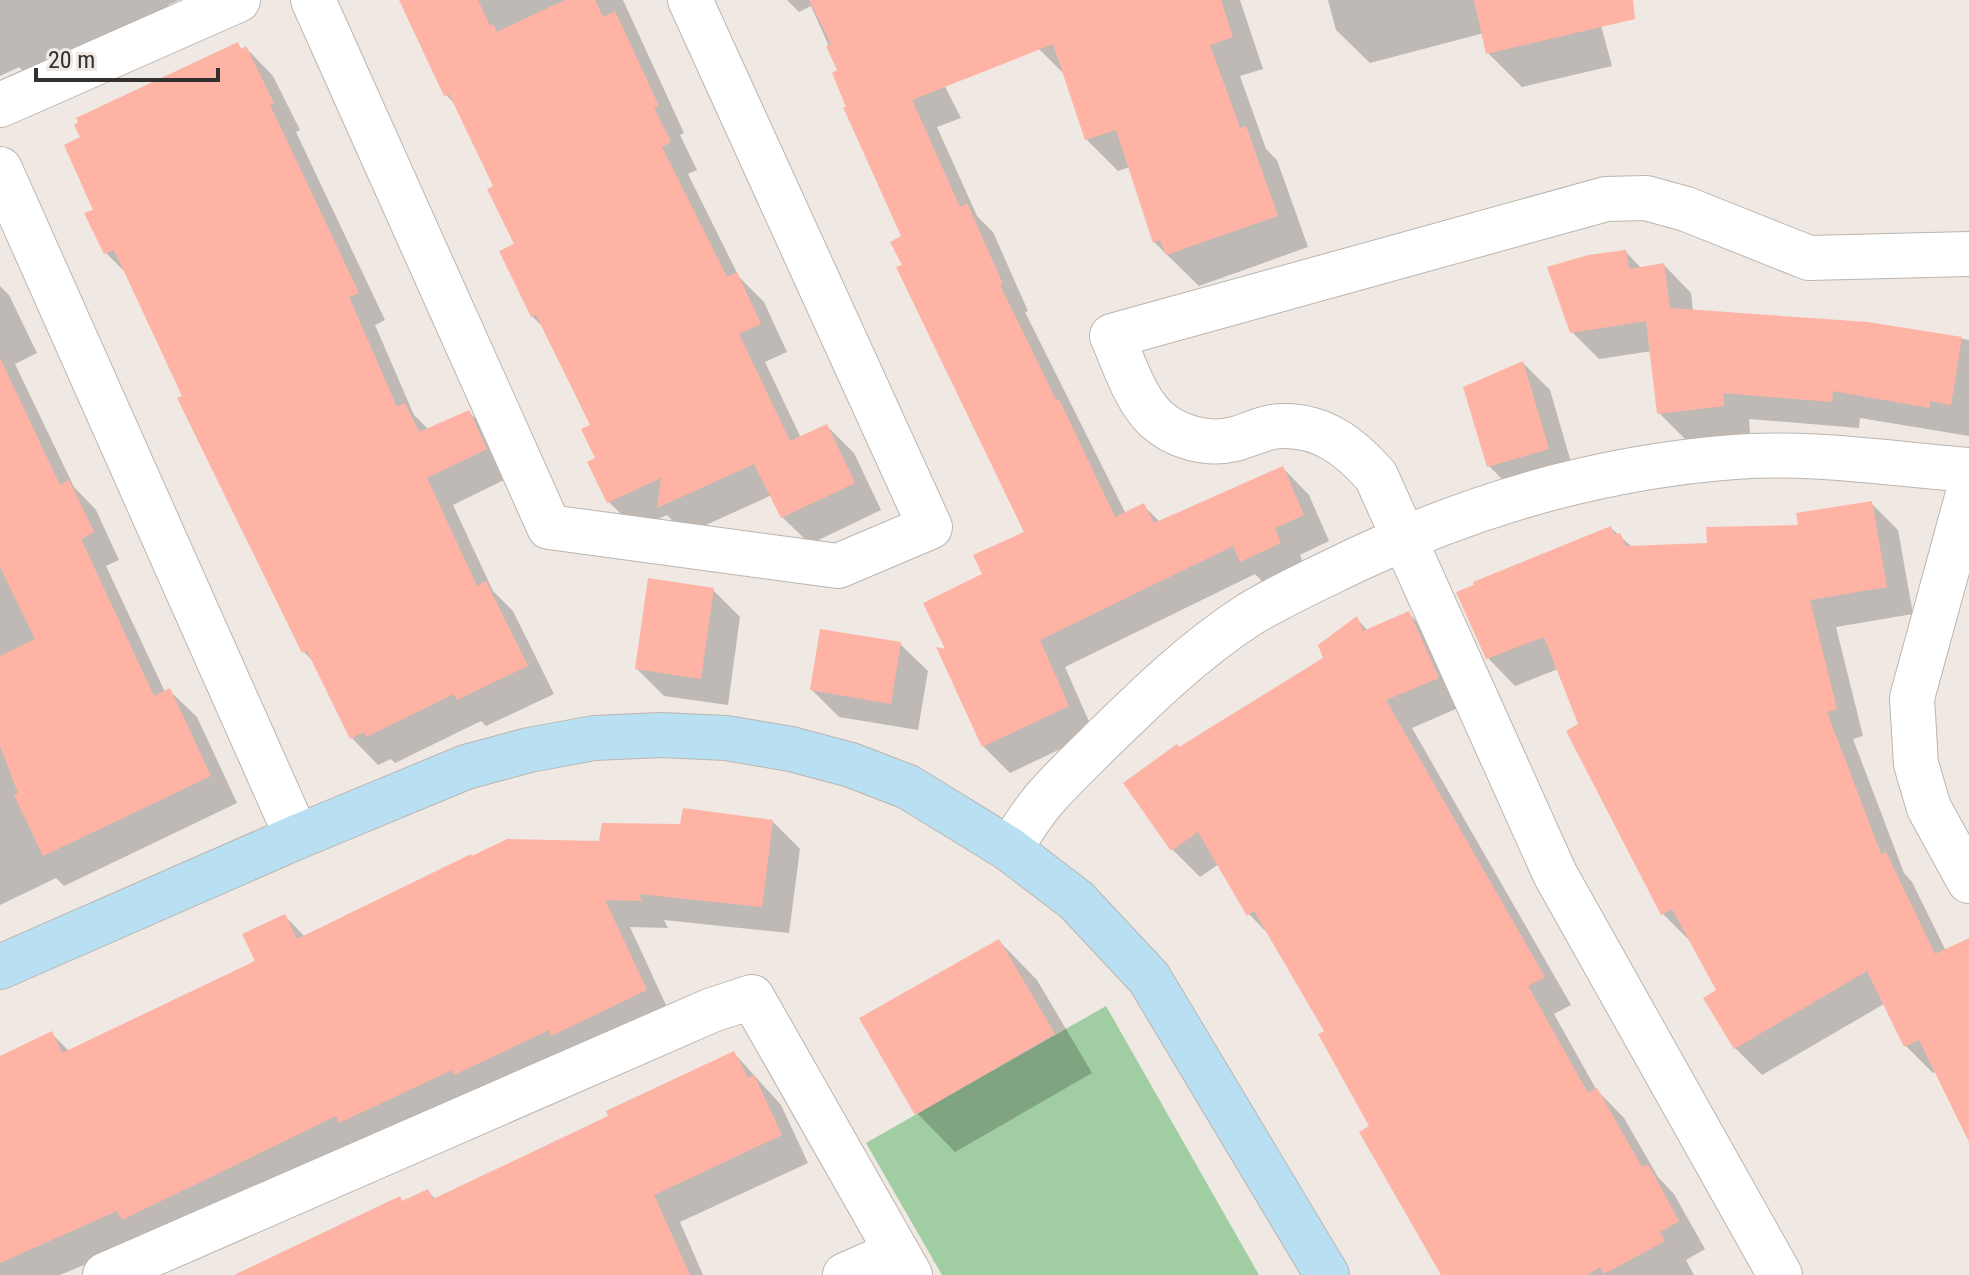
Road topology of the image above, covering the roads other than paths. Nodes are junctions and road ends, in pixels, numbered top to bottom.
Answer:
1 (238, 0) edge
2 (313, 0) edge
3 (690, 0) edge
4 (0, 105) edge
5 (0, 169) edge
6 (1969, 254) edge
7 (1969, 470) edge
8 (1969, 490) edge
9 (1404, 537) junction
10 (297, 837) junction
11 (1009, 849) junction
12 (1969, 881) edge
13 (0, 967) edge
14 (904, 1263) edge
15 (105, 1275) edge
16 (845, 1275) edge
17 (1327, 1275) edge
18 (1780, 1275) edge

1 - 4 street
2 - 3 street
5 - 10 street
6 - 9 street
7 - 9 street
8 - 12 street
9 - 11 street
9 - 18 street
10 - 11 street
10 - 13 street
11 - 17 street
14 - 15 street
14 - 16 street

